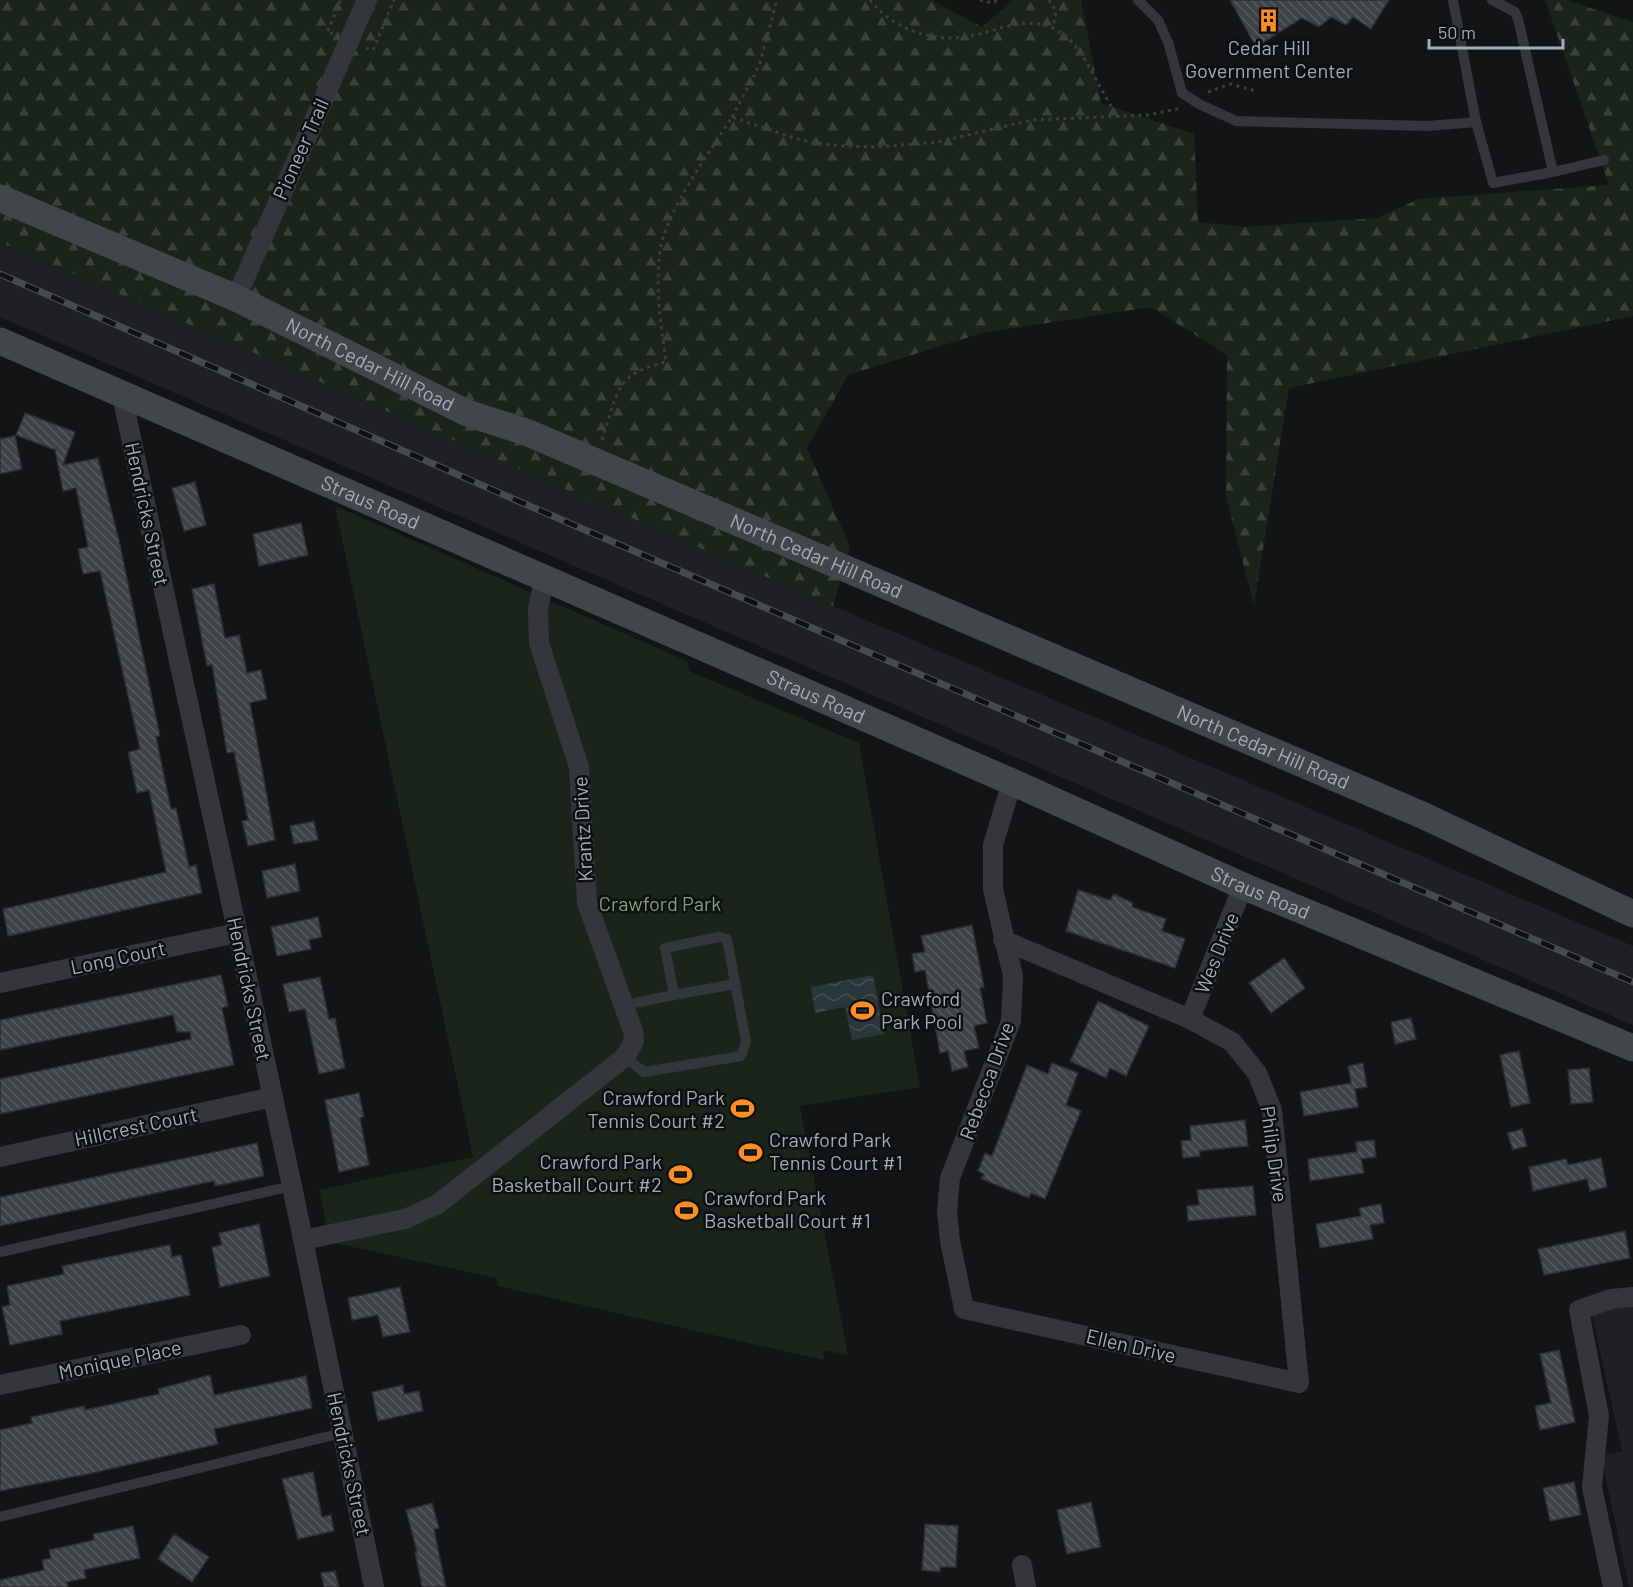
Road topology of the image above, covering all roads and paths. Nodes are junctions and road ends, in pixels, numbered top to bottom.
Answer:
1 (341, 0) edge
2 (367, 0) edge
3 (394, 0) edge
4 (777, 0) edge
5 (870, 0) edge
6 (980, 0) edge
7 (998, 0) edge
8 (1049, 0) edge
9 (1138, 0) edge
10 (1453, 0) edge
11 (1492, 0) edge
12 (1053, 28) junction
13 (333, 34) dead end
14 (369, 49) dead end
15 (1256, 91) dead end
16 (1202, 96) dead end
17 (1186, 106) dead end
18 (732, 117) junction
19 (1119, 117) junction
20 (1476, 122) junction
21 (1604, 160) dead end
22 (1553, 172) junction
23 (0, 198) edge
24 (236, 298) junction
25 (0, 341) edge
26 (121, 391) junction
27 (599, 447) dead end
28 (544, 579) junction
29 (1012, 782) junction
30 (1571, 885) junction
31 (1243, 886) junction
32 (1633, 896) edge
33 (1633, 914) edge
34 (237, 933) junction
35 (1003, 940) junction
36 (0, 983) edge
37 (735, 984) junction
38 (674, 995) junction
39 (624, 1005) junction
40 (1190, 1019) junction
41 (1633, 1048) edge
42 (625, 1057) junction
43 (273, 1097) junction
44 (0, 1157) edge
45 (292, 1186) junction
46 (303, 1240) junction
47 (0, 1252) edge
48 (1633, 1297) edge
49 (964, 1309) joint
50 (241, 1335) dead end
51 (1299, 1383) joint
52 (0, 1385) edge
53 (342, 1433) junction
54 (0, 1517) edge
55 (1022, 1565) dead end
56 (374, 1587) edge
57 (1026, 1587) edge
58 (1613, 1587) edge

1 - 13 path
2 - 24 street, Pioneer Trail
3 - 14 path
4 - 18 path
5 - 12 path
6 - 7 path
8 - 12 path
9 - 20 lane
10 - 20 lane
11 - 22 lane
12 - 19 path
15 - 16 path
17 - 19 path
18 - 19 path
18 - 27 path
20 - 22 lane
21 - 22 lane
23 - 24 street, North Cedar Hill Road
24 - 30 street, North Cedar Hill Road
25 - 26 street, Straus Road
26 - 28 street, Straus Road
26 - 34 street, Hendricks Street
28 - 29 street, Straus Road
28 - 39 street, Krantz Drive
29 - 31 street, Straus Road
29 - 35 street, Rebecca Drive
30 - 32 street
30 - 33 street, North Cedar Hill Road
31 - 40 street, Wes Drive
31 - 41 street, Straus Road
34 - 36 street, Long Court
34 - 43 street, Hendricks Street
35 - 40 street, Philip Drive
35 - 49 street, Rebecca Drive
37 - 38 lane
37 - 38 lane
37 - 42 lane
38 - 39 lane
39 - 42 street, Krantz Drive
40 - 51 street, Philip Drive
42 - 46 street
43 - 44 street, Hillcrest Court
43 - 45 street, Hendricks Street
45 - 46 street, Hendricks Street
45 - 47 lane
46 - 53 street, Hendricks Street
48 - 58 street
49 - 51 street, Ellen Drive
50 - 52 street, Monique Place
53 - 54 lane
53 - 56 street, Hendricks Street
55 - 57 street

